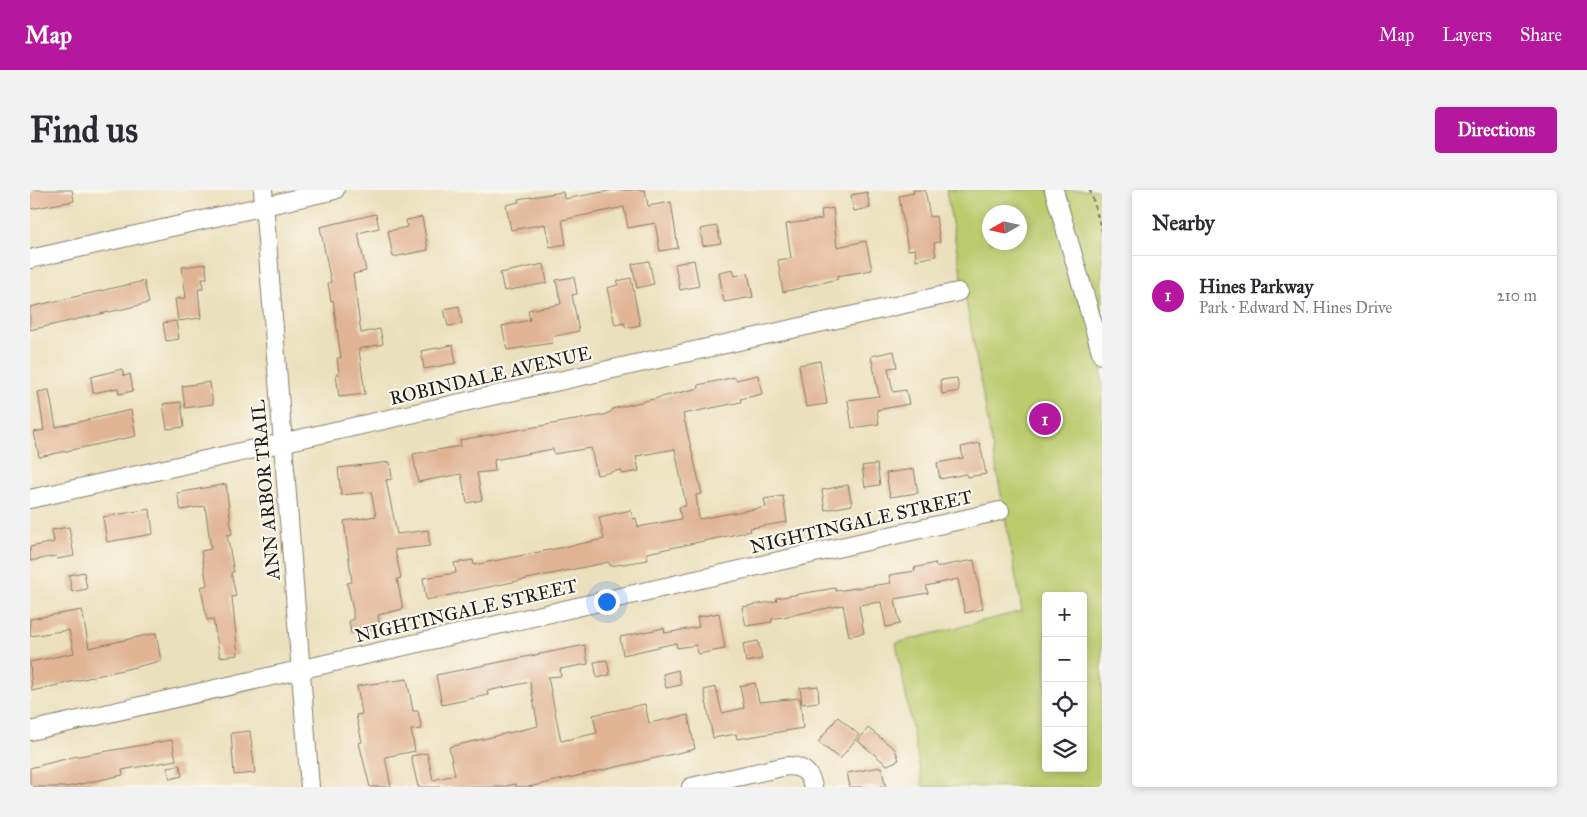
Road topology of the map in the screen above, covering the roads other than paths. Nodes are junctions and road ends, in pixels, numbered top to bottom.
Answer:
1 (335, 190) edge
2 (1054, 190) edge
3 (264, 198) edge
4 (30, 259) edge
5 (958, 292) dead end
6 (1102, 355) edge
7 (282, 441) junction
8 (30, 499) edge
9 (1000, 511) dead end
10 (301, 670) junction
11 (30, 731) edge
12 (310, 787) edge
13 (691, 787) edge
14 (814, 787) edge

1 - 3 street
2 - 6 street
3 - 4 street
3 - 7 street, ANN ARBOR TRAIL
5 - 7 street, ROBINDALE AVENUE
7 - 8 street, ROBINDALE AVENUE
7 - 10 street, ANN ARBOR TRAIL
9 - 10 street, NIGHTINGALE STREET
10 - 11 street, NIGHTINGALE STREET
10 - 12 street, ANN ARBOR TRAIL
13 - 14 street

